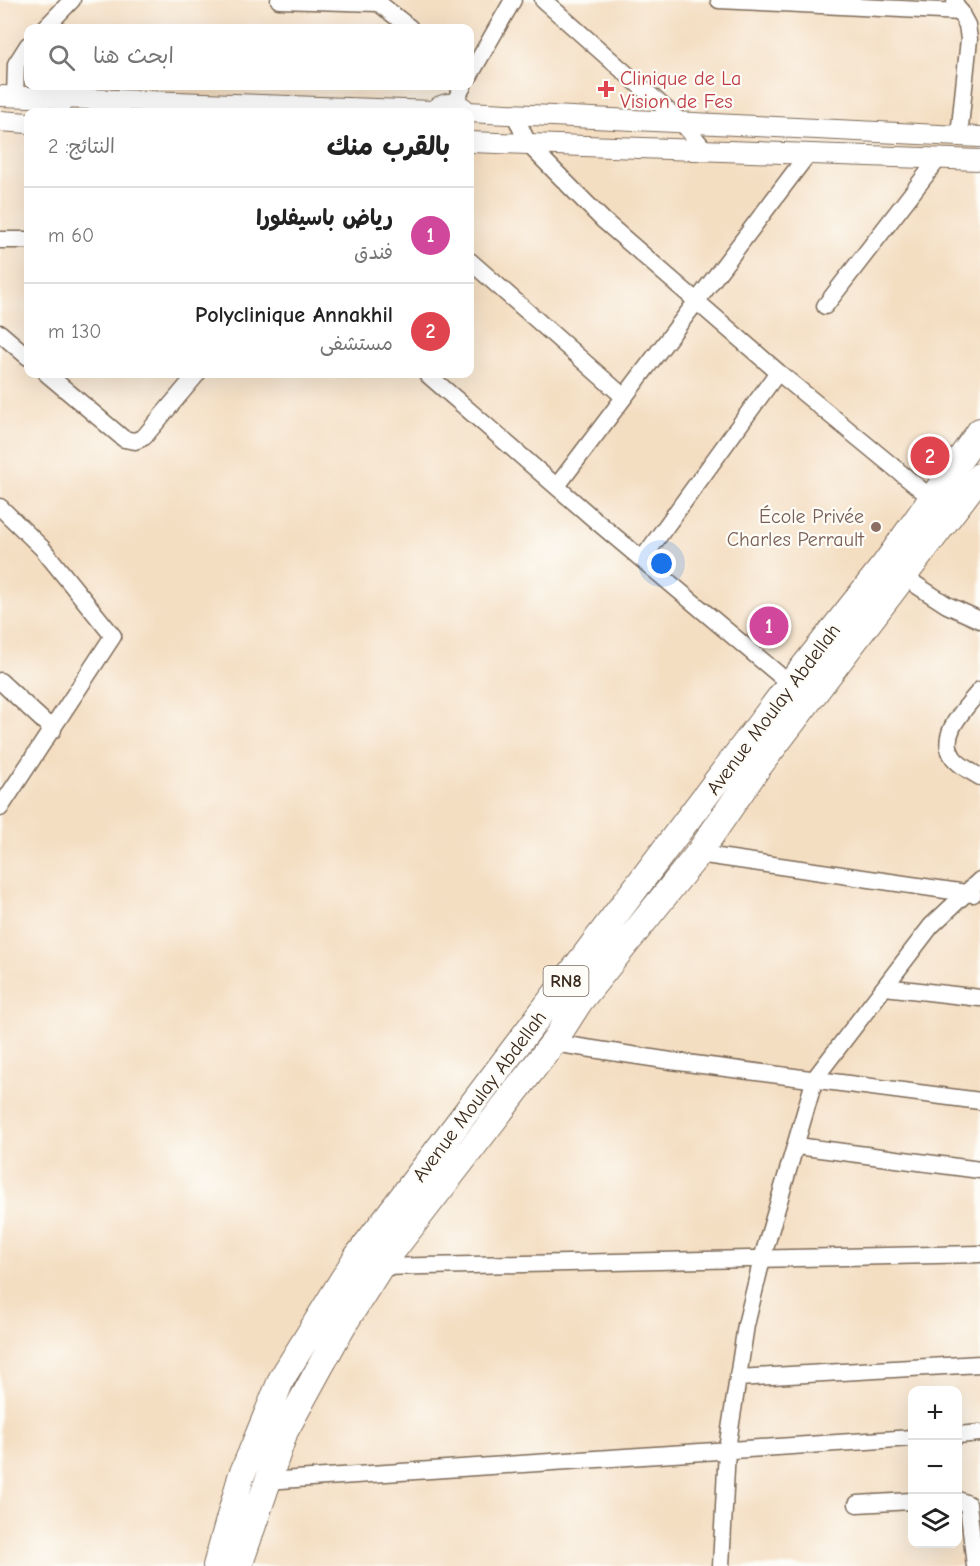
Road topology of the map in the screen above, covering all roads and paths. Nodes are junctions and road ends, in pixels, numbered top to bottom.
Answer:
1 (72, 0) edge
2 (279, 0) edge
3 (513, 0) edge
4 (543, 0) edge
5 (719, 0) edge
6 (377, 1) edge
7 (957, 6) edge
8 (49, 24) edge
9 (405, 24) edge
10 (24, 51) edge
11 (474, 68) edge
12 (464, 90) edge
13 (7, 96) edge
14 (61, 106) edge
15 (185, 108) edge
16 (438, 108) edge
17 (456, 108) edge
18 (465, 108) edge
19 (474, 112) edge
20 (515, 116) junction
21 (0, 121) edge
22 (24, 123) edge
23 (683, 124) junction
24 (959, 136) junction
25 (980, 137) edge
26 (474, 142) edge
27 (528, 144) junction
28 (706, 151) junction
29 (808, 154) junction
30 (939, 158) junction
31 (980, 160) edge
32 (0, 240) edge
33 (24, 240) edge
34 (474, 265) edge
35 (696, 300) junction
36 (825, 306) dead end
37 (0, 333) edge
38 (24, 354) edge
39 (778, 372) junction
40 (52, 378) edge
41 (194, 378) edge
42 (432, 378) edge
43 (624, 397) junction
44 (980, 431) edge
45 (980, 476) edge
46 (557, 486) junction
47 (930, 497) junction
48 (0, 507) edge
49 (642, 558) junction
50 (904, 578) junction
51 (980, 620) edge
52 (0, 681) edge
53 (790, 684) junction
54 (980, 690) edge
55 (53, 730) junction
56 (980, 777) edge
57 (0, 808) edge
58 (698, 854) junction
59 (980, 880) edge
60 (973, 894) edge
61 (885, 987) junction
62 (980, 998) edge
63 (553, 1043) junction
64 (815, 1078) junction
65 (980, 1101) edge
66 (796, 1146) junction
67 (980, 1170) edge
68 (980, 1254) edge
69 (762, 1259) junction
70 (380, 1266) junction
71 (980, 1364) edge
72 (738, 1378) junction
73 (980, 1433) edge
74 (962, 1435) edge
75 (908, 1438) edge
76 (728, 1449) junction
77 (266, 1481) junction
78 (908, 1502) edge
79 (962, 1502) edge
80 (857, 1504) dead end
81 (216, 1566) edge
82 (239, 1566) edge
83 (721, 1566) edge
84 (975, 1566) edge

1 - 8 street
2 - 6 street
3 - 11 street
4 - 23 street
5 - 7 street
6 - 9 street
7 - 24 street
10 - 13 street
12 - 18 street
13 - 14 street
14 - 15 street
16 - 17 street
19 - 20 street
20 - 23 street
20 - 27 street
21 - 22 street
23 - 24 street
23 - 28 street
24 - 25 street
26 - 27 street
27 - 28 street
27 - 35 street
28 - 29 street
29 - 30 street
29 - 35 street
30 - 31 street
30 - 36 street
32 - 33 street
34 - 43 street
35 - 39 street
35 - 43 street
37 - 38 street
39 - 47 street
39 - 49 street
40 - 41 street
42 - 46 street
43 - 46 street
44 - 47 main road, Avenue Moulay Abdellah / RN8
45 - 50 main road, Avenue Moulay Abdellah / RN8
46 - 49 street
47 - 53 main road, Avenue Moulay Abdellah / RN8
48 - 55 street
49 - 53 street
50 - 51 street
50 - 58 main road, Avenue Moulay Abdellah / RN8
52 - 55 street
53 - 81 main road, Avenue Moulay Abdellah / RN8
54 - 56 street
55 - 57 street
58 - 60 street
58 - 63 main road, Avenue Moulay Abdellah / RN8
59 - 60 street
60 - 61 street
61 - 62 street
61 - 64 street
63 - 64 street
63 - 70 main road, Avenue Moulay Abdellah / RN8
64 - 65 street
64 - 66 street
66 - 67 street
66 - 69 street
68 - 69 street
69 - 70 street
69 - 72 street
70 - 77 main road, Avenue Moulay Abdellah / RN8
71 - 72 street
72 - 76 street
73 - 74 street
75 - 76 street
76 - 77 street
76 - 83 street
77 - 82 main road, Avenue Moulay Abdellah / RN8
78 - 80 street
79 - 84 street

